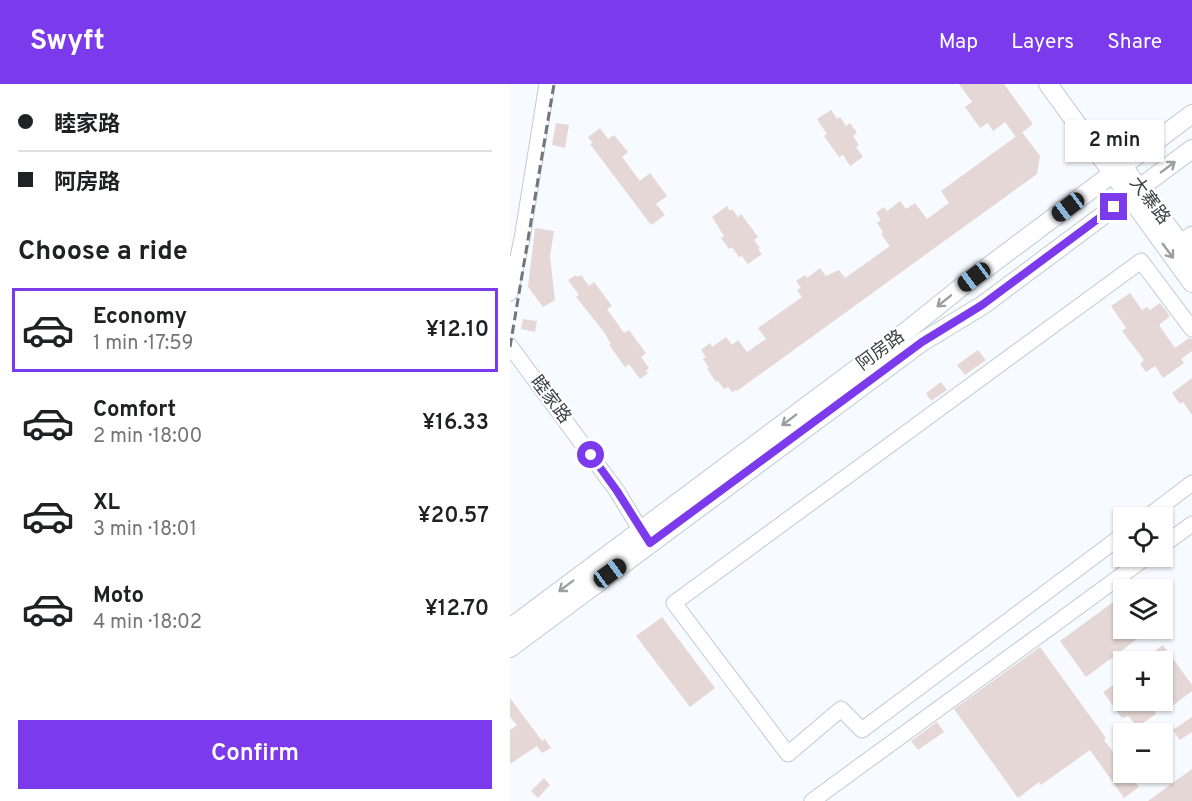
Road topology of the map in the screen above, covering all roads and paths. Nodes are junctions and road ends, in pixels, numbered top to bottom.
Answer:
1 (547, 84) edge
2 (1048, 84) edge
3 (1063, 84) edge
4 (1192, 114) edge
5 (1192, 149) edge
6 (1117, 170) junction
7 (1134, 192) junction
8 (1186, 238) edge
9 (1021, 242) junction
10 (1192, 259) edge
11 (1037, 264) junction
12 (1192, 283) edge
13 (510, 293) edge
14 (1192, 329) edge
15 (510, 346) edge
16 (1192, 483) edge
17 (1160, 507) edge
18 (1192, 524) edge
19 (645, 537) junction
20 (1173, 538) edge
21 (1113, 542) edge
22 (1133, 567) edge
23 (510, 628) edge
24 (510, 648) edge
25 (812, 801) edge

1 - 13 street
2 - 6 main road, 大寨路
3 - 6 main road, 大寨路
4 - 6 main road, 阿房路
7 -> 5 main road, 阿房路
6 - 7 main road, 大寨路
6 - 9 main road, 阿房路
7 - 8 main road, 大寨路
7 - 11 main road, 阿房路
7 -> 12 main road, 大寨路
8 - 10 main road, 大寨路
9 - 11 main road
9 -> 19 main road, 阿房路
11 - 19 main road, 阿房路
14 - 21 street
15 - 19 street, 睦家路
16 - 17 street
18 - 20 street
19 -> 23 main road, 阿房路
19 - 24 main road, 阿房路
22 - 25 street

